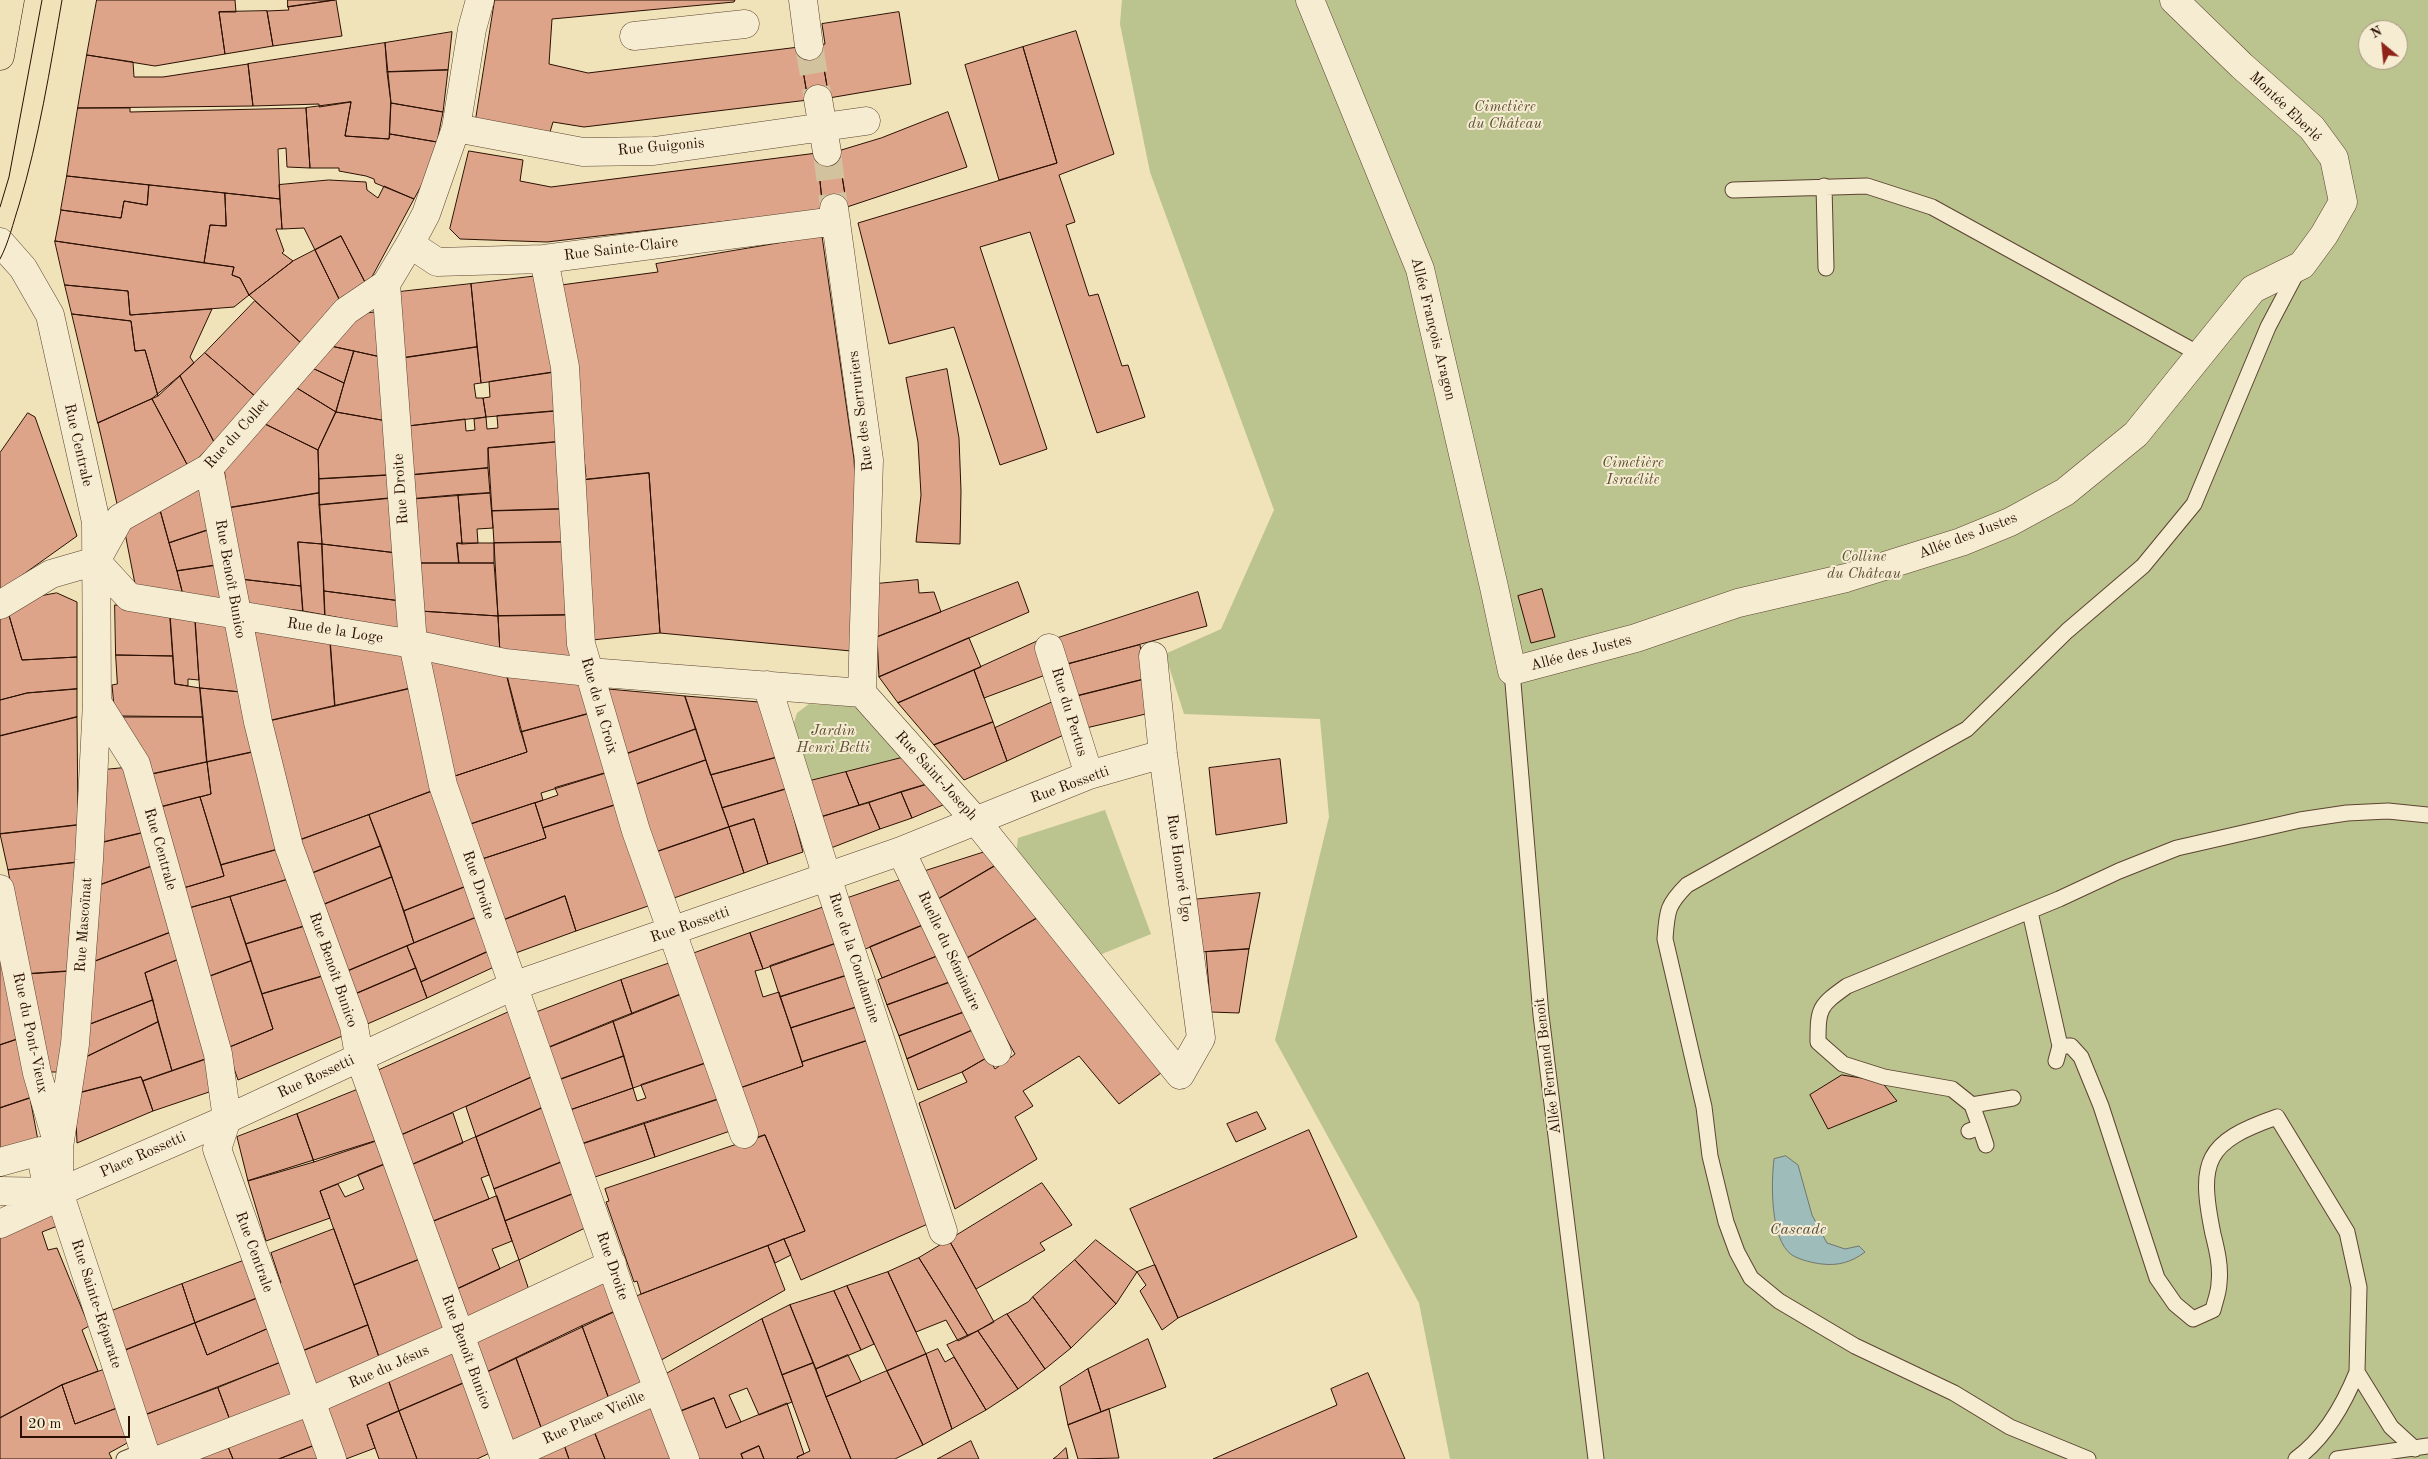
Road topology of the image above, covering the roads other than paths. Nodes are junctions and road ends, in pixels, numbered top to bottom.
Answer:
1 (10, 0) edge
2 (480, 0) edge
3 (802, 0) edge
4 (1310, 0) edge
5 (2174, 0) edge
6 (745, 24) dead end
7 (634, 36) dead end
8 (810, 46) tunnel mouth
9 (0, 56) edge
10 (818, 99) tunnel mouth
11 (866, 121) dead end
12 (456, 128) junction
13 (825, 140) junction
14 (1824, 186) junction
15 (1733, 190) dead end
16 (835, 215) joint
17 (2324, 235) joint
18 (0, 242) edge
19 (410, 244) junction
20 (544, 259) junction
21 (2302, 264) junction
22 (1826, 268) dead end
23 (386, 284) junction
24 (2200, 355) junction
25 (209, 468) junction
26 (96, 560) junction
27 (0, 605) edge
28 (236, 614) junction
29 (413, 644) junction
30 (1049, 648) dead end
31 (1153, 656) dead end
32 (1512, 671) junction
33 (588, 672) junction
34 (767, 685) junction
35 (862, 692) junction
36 (97, 702) junction
37 (1163, 754) junction
38 (1089, 775) junction
39 (2428, 815) edge
40 (976, 821) junction
41 (902, 851) junction
42 (827, 877) junction
43 (0, 889) edge
44 (2030, 912) junction
45 (673, 931) junction
46 (6, 947) edge
47 (513, 986) junction
48 (2060, 1046) junction
49 (997, 1052) dead end
50 (359, 1056) junction
51 (2056, 1061) dead end
52 (1180, 1075) joint
53 (2013, 1098) dead end
54 (1972, 1105) junction
55 (227, 1119) junction
56 (744, 1134) dead end
57 (1986, 1145) dead end
58 (59, 1147) junction
59 (0, 1162) edge
60 (0, 1191) edge
61 (54, 1192) junction
62 (0, 1224) edge
63 (943, 1231) dead end
64 (612, 1264) junction
65 (460, 1335) junction
66 (2357, 1372) junction
67 (657, 1390) junction
68 (311, 1401) junction
69 (2422, 1448) edge
70 (144, 1457) edge
71 (332, 1459) edge
72 (504, 1459) edge
73 (685, 1459) edge
74 (1596, 1459) edge
75 (2088, 1459) edge
76 (2296, 1459) edge
77 (2337, 1459) edge

1 - 9 main road
2 - 12 street
3 - 8 street
4 - 32 street, Allée François Aragon
5 - 17 street, Montée Eberlé
6 - 7 street
10 - 13 street
11 - 13 street, Rue Guigonis
12 - 13 street, Rue Guigonis
12 - 19 street
14 - 15 lane
14 - 22 lane
14 - 24 lane
16 - 20 street, Rue Sainte-Claire
16 - 35 street, Rue des Serruriers
17 - 21 street, Allée des Justes
18 - 26 street, Rue Centrale
19 - 20 street, Rue Sainte-Claire
19 - 23 street
20 - 33 street, Rue de la Croix
21 - 24 street, Allée des Justes
21 - 75 lane
23 - 25 street, Rue du Collet
23 - 29 street, Rue Droite
24 - 32 street, Allée des Justes
25 - 26 street, Rue du Collet
25 - 28 street, Rue Benoît Bunico
26 - 27 street
26 - 28 street, Rue de la Loge
26 - 36 street, Rue Centrale
28 - 29 street, Rue de la Loge
28 - 50 street, Rue Benoît Bunico
29 - 33 street, Rue de la Loge
29 - 47 street, Rue Droite
30 - 38 street, Rue du Pertus
31 - 37 street, Rue Honoré Ugo
32 - 74 lane, Allée Fernand Benoit
33 - 34 street
33 - 45 street, Rue de la Croix
34 - 35 street
34 - 42 street, Rue de la Condamine
35 - 40 street, Rue Saint-Joseph
36 - 55 street, Rue Centrale
36 - 58 street, Rue Mascoïnat
37 - 38 street, Rue Rossetti
37 - 52 street, Rue Honoré Ugo
38 - 40 street, Rue Rossetti
39 - 44 lane
40 - 41 street, Rue Rossetti
40 - 52 street, Rue Saint-Joseph
41 - 42 street, Rue Rossetti
41 - 49 street, Ruelle du Séminaire
42 - 45 street, Rue Rossetti
42 - 63 street, Rue de la Condamine
43 - 46 street, Rue du Pont-Vieux
44 - 48 lane
44 - 54 lane
45 - 47 street, Rue Rossetti
45 - 56 street, Rue de la Croix
46 - 58 street, Rue du Pont-Vieux
47 - 50 street, Rue Rossetti
47 - 64 street, Rue Droite
48 - 51 lane
48 - 66 lane
50 - 55 street, Rue Rossetti
50 - 65 street, Rue Benoît Bunico
53 - 54 lane
54 - 57 lane
55 - 61 street, Place Rossetti
55 - 68 street, Rue Centrale
58 - 61 street, Rue Sainte-Réparate
59 - 61 street
60 - 61 street
61 - 62 street
61 - 70 street, Rue Sainte-Réparate
64 - 65 street, Rue du Jésus
64 - 67 street, Rue Droite
65 - 68 street, Rue du Jésus
65 - 72 street, Rue Benoît Bunico
66 - 69 lane
66 - 76 lane
67 - 72 street, Rue Place Vieille
67 - 73 street, Rue Droite
68 - 70 street, Rue du Jésus
68 - 71 street, Rue Centrale
69 - 77 lane

